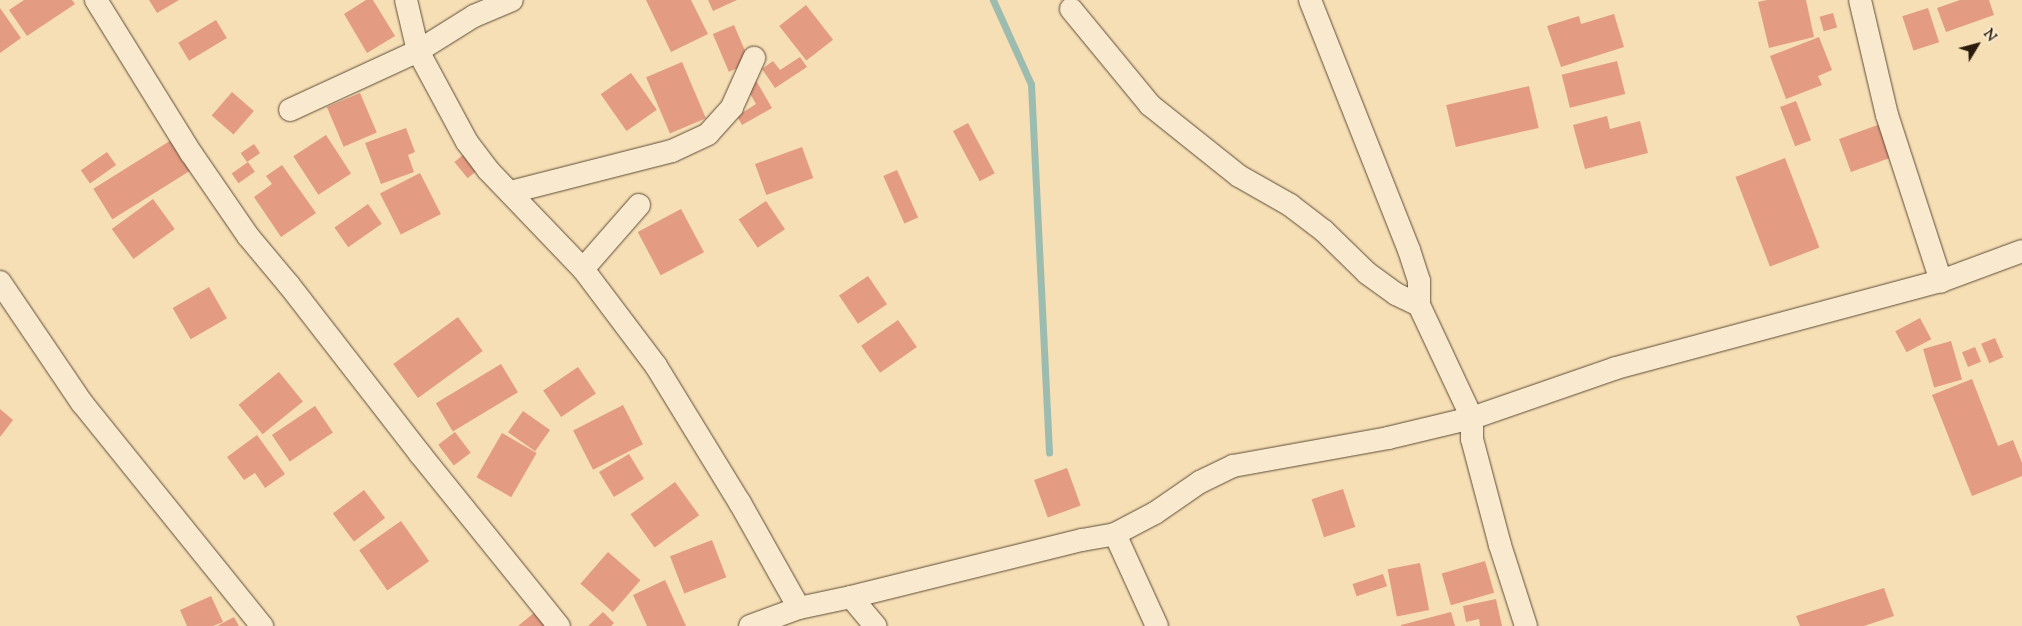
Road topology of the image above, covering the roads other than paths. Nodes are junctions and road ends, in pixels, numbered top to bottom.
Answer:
1 (96, 0) edge
2 (406, 0) edge
3 (512, 0) edge
4 (1310, 0) edge
5 (1860, 0) edge
6 (1071, 9) dead end
7 (418, 51) junction
8 (754, 58) dead end
9 (290, 110) dead end
10 (511, 192) junction
11 (639, 205) dead end
12 (2022, 251) edge
13 (583, 269) junction
14 (1941, 281) junction
15 (0, 282) edge
16 (1419, 305) junction
17 (1472, 418) junction
18 (1115, 534) junction
19 (851, 597) junction
20 (799, 608) junction
21 (262, 626) edge
22 (559, 626) edge
23 (750, 626) edge
24 (875, 626) edge
25 (1157, 626) edge
26 (1526, 626) edge

1 - 22 street
2 - 7 street
3 - 7 street
4 - 16 street
5 - 14 street
6 - 16 street
7 - 9 street
7 - 10 street
8 - 10 street
10 - 13 street
11 - 13 street
12 - 14 street
13 - 20 street
14 - 17 street
15 - 21 street
16 - 17 street
17 - 18 street
17 - 26 street
18 - 19 street
18 - 25 street
19 - 20 street
19 - 24 street
20 - 23 street

